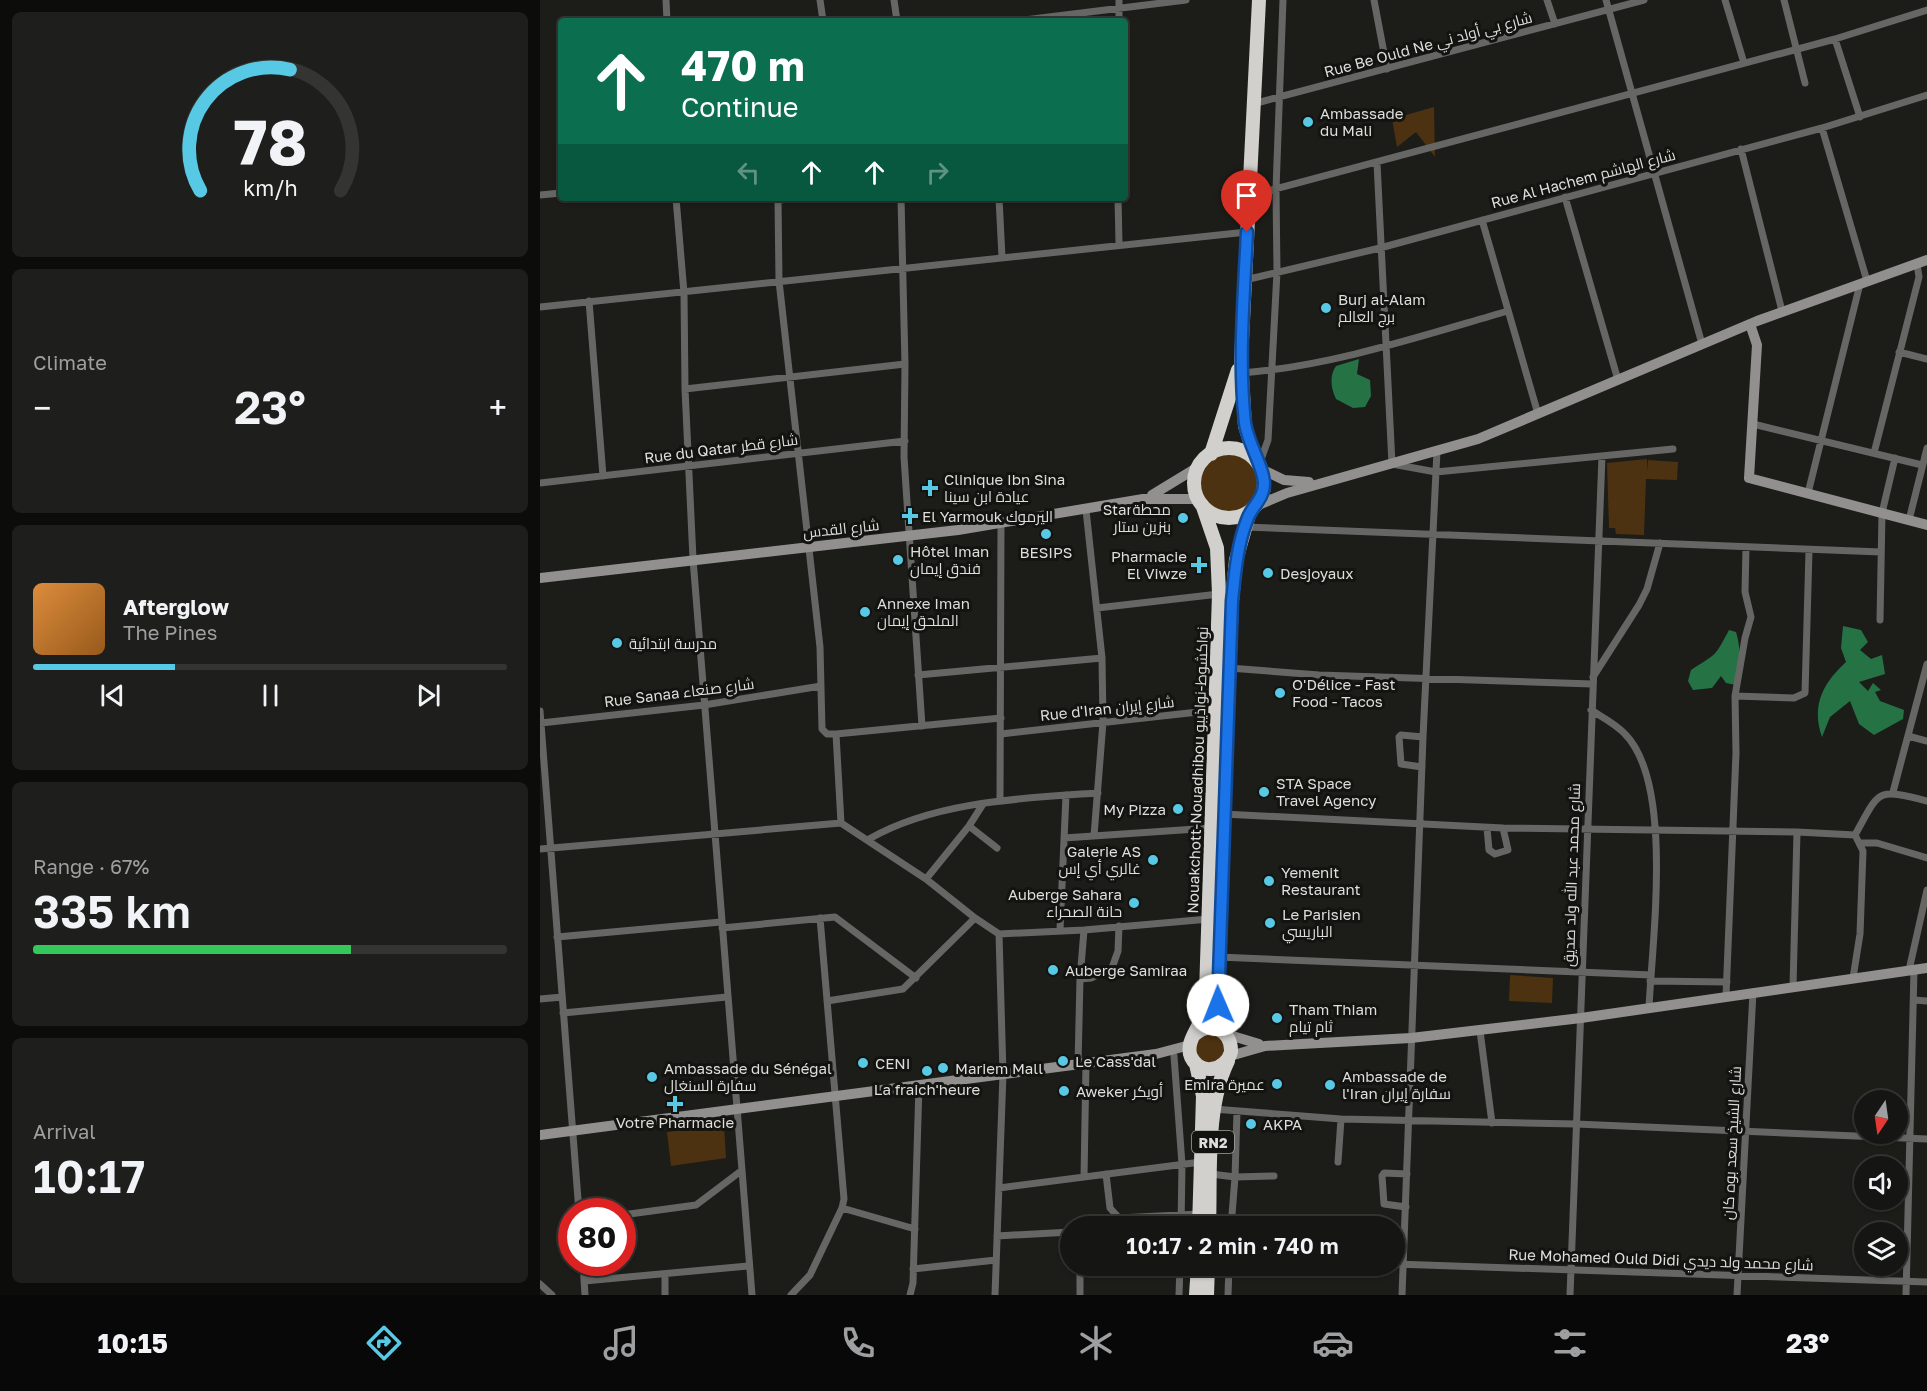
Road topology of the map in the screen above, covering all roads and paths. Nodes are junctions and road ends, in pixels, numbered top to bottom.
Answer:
1 (666, 0) edge
2 (820, 0) edge
3 (894, 0) edge
4 (1119, 0) edge
5 (1186, 0) edge
6 (1259, 0) edge
7 (1283, 0) edge
8 (1374, 0) edge
9 (1547, 0) edge
10 (1606, 0) edge
11 (1644, 0) edge
12 (1725, 0) edge
13 (1784, 0) edge
14 (1608, 9) junction
15 (1119, 10) junction
16 (1927, 10) edge
17 (668, 18) edge
18 (823, 18) edge
19 (897, 18) edge
20 (1044, 18) edge
21 (1119, 18) edge
22 (1555, 24) junction
23 (1835, 39) junction
24 (1797, 49) junction
25 (1744, 63) junction
26 (1387, 69) junction
27 (1805, 82) dead end
28 (1631, 94) junction
29 (1927, 95) edge
30 (1278, 97) junction
31 (1253, 104) junction
32 (1860, 117) junction
33 (1822, 128) junction
34 (1741, 149) junction
35 (1377, 163) junction
36 (1652, 172) junction
37 (1276, 189) junction
38 (558, 193) edge
39 (540, 195) edge
40 (1249, 196) junction
41 (1565, 197) junction
42 (676, 201) edge
43 (778, 201) edge
44 (901, 201) edge
45 (999, 201) edge
46 (1118, 201) edge
47 (1482, 220) junction
48 (1247, 232) junction
49 (1119, 244) junction
50 (1380, 248) junction
51 (1002, 256) junction
52 (1922, 262) edge
53 (902, 268) junction
54 (1277, 272) junction
55 (1245, 280) junction
56 (779, 281) junction
57 (1863, 283) junction
58 (684, 293) junction
59 (589, 301) junction
60 (540, 307) edge
61 (1508, 311) junction
62 (1782, 311) junction
63 (1750, 324) junction
64 (1701, 344) junction
65 (1386, 346) junction
66 (1899, 352) junction
67 (1927, 359) edge
68 (905, 364) junction
69 (1241, 366) junction
70 (1272, 371) junction
71 (790, 376) junction
72 (1618, 380) junction
73 (685, 389) junction
74 (1538, 414) junction
75 (1753, 424) junction
76 (905, 441) junction
77 (1821, 441) junction
78 (1927, 448) edge
79 (1673, 449) dead end
80 (1437, 451) junction
81 (797, 453) junction
82 (1874, 453) junction
83 (1211, 454) junction
84 (1602, 456) junction
85 (1895, 458) junction
86 (1392, 464) junction
87 (1258, 465) junction
88 (1922, 465) junction
89 (688, 466) junction
90 (1198, 467) junction
91 (1436, 472) junction
92 (603, 476) junction
93 (1328, 481) junction
94 (540, 483) edge
95 (1808, 494) junction
96 (1143, 499) junction
97 (1201, 503) junction
98 (1253, 508) junction
99 (1086, 510) junction
100 (1882, 513) junction
101 (1909, 520) junction
102 (1001, 524) junction
103 (1927, 525) edge
104 (1244, 527) junction
105 (1432, 535) junction
106 (910, 536) junction
107 (1598, 541) junction
108 (1660, 543) junction
109 (810, 546) junction
110 (1746, 547) junction
111 (1809, 551) junction
112 (1881, 552) junction
113 (693, 559) junction
114 (540, 578) edge
115 (1219, 594) junction
116 (1097, 608) junction
117 (1880, 620) dead end
118 (1102, 658) junction
119 (1927, 664) edge
120 (1001, 668) junction
121 (1228, 668) junction
122 (918, 675) junction
123 (1427, 680) junction
124 (1592, 681) junction
125 (821, 686) junction
126 (1735, 696) junction
127 (704, 705) junction
128 (1216, 710) junction
129 (1591, 710) junction
130 (540, 711) edge
131 (1001, 718) junction
132 (1102, 722) junction
133 (541, 723) edge
134 (922, 726) junction
135 (836, 734) junction
136 (1000, 734) junction
137 (1423, 736) junction
138 (1908, 736) junction
139 (1927, 741) edge
140 (1422, 767) junction
141 (1893, 792) junction
142 (1098, 793) junction
143 (1066, 795) junction
144 (1000, 800) junction
145 (1927, 801) edge
146 (983, 804) junction
147 (1222, 814) junction
148 (1421, 822) junction
149 (841, 823) junction
150 (969, 826) junction
151 (1212, 828) junction
152 (1487, 828) junction
153 (1503, 828) junction
154 (1586, 830) junction
155 (1657, 831) junction
156 (1732, 832) junction
157 (1797, 832) junction
158 (714, 833) junction
159 (1094, 836) junction
160 (1855, 836) junction
161 (1064, 838) junction
162 (869, 839) junction
163 (1861, 843) junction
164 (551, 848) junction
165 (997, 848) dead end
166 (540, 849) edge
167 (1927, 858) edge
168 (926, 879) junction
169 (1927, 890) edge
170 (820, 918) junction
171 (975, 918) junction
172 (1209, 919) junction
173 (721, 925) junction
174 (1119, 926) junction
175 (1060, 930) junction
176 (1084, 930) junction
177 (999, 934) junction
178 (558, 937) junction
179 (1218, 957) junction
180 (1415, 965) junction
181 (1927, 968) edge
182 (1912, 970) junction
183 (1582, 971) junction
184 (916, 978) junction
185 (1650, 978) junction
186 (1853, 978) junction
187 (1080, 979) junction
188 (1727, 982) junction
189 (1793, 987) junction
190 (1753, 992) junction
191 (1726, 996) junction
192 (562, 997) junction
193 (727, 998) junction
194 (540, 999) edge
195 (1914, 1000) junction
196 (1927, 1000) edge
197 (827, 1001) junction
198 (1649, 1008) junction
199 (563, 1013) junction
200 (1581, 1018) junction
201 (1480, 1031) junction
202 (1225, 1034) junction
203 (1411, 1038) junction
204 (1192, 1040) junction
205 (1265, 1046) junction
206 (1156, 1054) junction
207 (1174, 1056) junction
208 (1229, 1058) junction
209 (1194, 1061) junction
210 (1082, 1064) junction
211 (1003, 1074) junction
212 (919, 1085) junction
213 (837, 1096) junction
214 (736, 1109) junction
215 (1213, 1109) junction
216 (1237, 1111) junction
217 (1341, 1119) junction
218 (1408, 1121) junction
219 (1492, 1123) junction
220 (1576, 1124) junction
221 (572, 1130) junction
222 (1745, 1132) junction
223 (540, 1135) edge
224 (1912, 1138) junction
225 (1927, 1139) edge
226 (1201, 1162) junction
227 (1338, 1162) dead end
228 (1182, 1164) junction
229 (741, 1171) junction
230 (1106, 1174) junction
231 (1211, 1174) junction
232 (1407, 1174) junction
233 (1274, 1176) dead end
234 (1084, 1177) junction
235 (1235, 1177) junction
236 (999, 1188) junction
237 (578, 1198) edge
238 (1406, 1207) junction
239 (842, 1208) junction
240 (636, 1213) edge
241 (1181, 1215) junction
242 (1185, 1216) edge
243 (1199, 1216) edge
244 (1209, 1216) edge
245 (1232, 1216) edge
246 (915, 1229) junction
247 (1060, 1233) edge
248 (997, 1236) junction
249 (1405, 1236) edge
250 (996, 1260) junction
251 (1405, 1264) edge
252 (748, 1266) junction
253 (914, 1269) junction
254 (1571, 1270) junction
255 (1737, 1273) junction
256 (665, 1274) junction
257 (584, 1276) edge
258 (1080, 1276) edge
259 (1180, 1276) edge
260 (1197, 1276) edge
261 (1208, 1276) edge
262 (1229, 1276) edge
263 (1403, 1276) edge
264 (584, 1281) junction
265 (1906, 1281) junction
266 (1927, 1282) edge
267 (540, 1284) edge
268 (552, 1295) edge
269 (585, 1295) edge
270 (665, 1295) edge
271 (752, 1295) edge
272 (791, 1295) edge
273 (910, 1295) edge
274 (995, 1295) edge
275 (1080, 1295) edge
276 (1179, 1295) edge
277 (1196, 1295) edge
278 (1207, 1295) edge
279 (1228, 1295) edge
280 (1402, 1295) edge
281 (1570, 1295) edge
282 (1737, 1295) edge
283 (1906, 1295) edge

1 - 17 street
2 - 18 street
3 - 19 street
4 - 15 street
5 - 15 street
6 - 31 highway
7 - 30 street
8 - 26 street
9 - 22 street
10 - 14 street
11 - 14 street, Rue Be Ould Ne شارع بي أولد ني
12 - 25 street
13 - 24 street
14 - 22 street, Rue Be Ould Ne شارع بي أولد ني
14 - 28 street
15 - 20 street
15 - 21 street
16 - 23 street
22 - 26 street, Rue Be Ould Ne شارع بي أولد ني
23 - 24 street
23 - 32 street
24 - 25 street
24 - 27 street
25 - 28 street
26 - 30 street, Rue Be Ould Ne شارع بي أولد ني
28 - 35 street
28 - 36 street
29 - 32 street, Rue Al Hachem شارع الهاشم
30 - 31 street, Rue Be Ould Ne شارع بي أولد ني
30 - 37 street
31 - 40 highway
32 - 33 street, Rue Al Hachem شارع الهاشم
33 - 34 street, Rue Al Hachem شارع الهاشم
33 - 57 street
34 - 36 street, Rue Al Hachem شارع الهاشم
34 - 62 street
35 - 37 street
35 - 50 street
36 - 41 street, Rue Al Hachem شارع الهاشم
36 - 64 street
37 - 40 street
37 - 54 street
38 - 39 street
40 - 48 highway
41 - 47 street, Rue Al Hachem شارع الهاشم
41 - 72 street
42 - 58 street
43 - 56 street
44 - 53 street
45 - 51 street
46 - 49 street
47 - 50 street, Rue Al Hachem شارع الهاشم
47 - 61 street
48 - 49 street
48 - 55 highway
49 - 51 street
50 - 54 street, Rue Al Hachem شارع الهاشم
50 - 65 street
51 - 53 street
52 - 57 street
52 - 66 street
53 - 56 street
53 - 68 street
54 - 55 street, Rue Al Hachem شارع الهاشم
54 - 70 street
55 - 69 highway
56 - 58 street
56 - 71 street
57 - 62 street
57 - 77 street
58 - 59 street
58 - 73 street
59 - 60 street
59 - 92 street
61 - 65 street
61 - 74 street
62 - 63 street
63 - 64 street
63 - 75 street
64 - 72 street
65 - 70 street
65 - 86 street
66 - 67 street
66 - 82 street
68 - 71 street
68 - 76 street
69 - 70 street
69 - 83 highway
69 - 87 highway
70 - 87 street
71 - 73 street
71 - 81 street
72 - 74 street
73 - 89 street
74 - 80 street
75 - 77 street
75 - 95 street
76 - 81 street, Rue du Qatar شارع قطر
76 - 106 street
77 - 82 street
77 - 95 street
78 - 88 street
79 - 84 street
80 - 86 street
80 - 91 street
81 - 89 street, Rue du Qatar شارع قطر
81 - 109 street
82 - 85 street
83 - 87 highway
83 - 90 highway
84 - 91 street
84 - 107 street, شارع محمد عبد الله ولد صديق
85 - 88 street
85 - 100 street
86 - 91 street
86 - 93 street
87 - 93 street
87 - 98 highway
88 - 101 street
89 - 92 street, Rue du Qatar شارع قطر
89 - 113 street
90 - 96 street
90 - 97 highway
91 - 105 street
92 - 94 street, Rue du Qatar شارع قطر
93 - 98 street
95 - 100 street
96 - 97 street
96 - 99 street, شارع القدس
97 - 98 highway
97 - 115 highway, Nouakchott-Nouadhibou نواكشوط-نواذيبو
98 - 104 highway, Nouakchott-Nouadhibou نواكشوط-نواذيبو
99 - 102 street, شارع القدس
99 - 116 street
100 - 101 street
100 - 112 street
101 - 103 street
102 - 106 street, شارع القدس
102 - 120 street
104 - 105 street
104 - 121 highway, Nouakchott-Nouadhibou نواكشوط-نواذيبو
105 - 107 street
105 - 123 street
106 - 109 street, شارع القدس
106 - 122 street
107 - 108 street
107 - 124 street, شارع محمد عبد الله ولد صديق
108 - 110 street
108 - 124 street
109 - 113 street, شارع القدس
109 - 125 street
110 - 111 street
110 - 126 street
111 - 112 street
111 - 126 street
112 - 117 street
113 - 114 street, شارع القدس
113 - 127 street
115 - 116 street
115 - 128 highway, Nouakchott-Nouadhibou نواكشوط-نواذيبو
116 - 118 street
118 - 120 street
118 - 132 street
119 - 138 street
120 - 122 street
120 - 131 street
121 - 123 street
121 - 147 highway, Nouakchott-Nouadhibou نواكشوط-نواذيبو
122 - 134 street
123 - 124 street
123 - 137 street
124 - 129 street, شارع محمد عبد الله ولد صديق
125 - 127 street, Rue Sanaa شارع صنعاء
125 - 135 street
126 - 156 street
127 - 133 street, Rue Sanaa شارع صنعاء
127 - 158 street
128 - 132 street, Rue d'Iran شارع إيران
128 - 151 highway, Nouakchott-Nouadhibou نواكشوط-نواذيبو
129 - 154 street, شارع محمد عبد الله ولد صديق
129 - 155 street
130 - 133 street
131 - 134 street
131 - 136 street
132 - 136 street, Rue d'Iran شارع إيران
132 - 142 street
133 - 164 street
134 - 135 street
135 - 149 street
136 - 144 street
137 - 140 street
137 - 140 street
138 - 139 street
138 - 141 street
140 - 148 street
141 - 145 street
141 - 160 street
142 - 143 street
142 - 159 street
143 - 144 street
143 - 161 street
144 - 146 street
146 - 150 street
146 - 162 street
147 - 148 street
147 - 179 highway, Nouakchott-Nouadhibou نواكشوط-نواذيبو
148 - 152 street
148 - 180 street
149 - 158 street
149 - 162 street
150 - 165 street
150 - 168 street
151 - 159 street
151 - 172 highway, Nouakchott-Nouadhibou نواكشوط-نواذيبو
152 - 153 street
152 - 153 street
153 - 154 street
154 - 155 street
154 - 183 street, شارع محمد عبد الله ولد صديق
155 - 156 street
155 - 185 street
156 - 157 street
156 - 188 street
157 - 160 street
157 - 189 street
158 - 164 street
158 - 173 street
159 - 161 street
160 - 163 street
161 - 175 street
162 - 168 street
163 - 167 street
163 - 186 street
164 - 166 street
164 - 178 street
168 - 171 street
169 - 182 street
170 - 173 street
170 - 184 street
170 - 197 street
171 - 177 street
171 - 184 street
172 - 174 street
172 - 204 highway, Nouakchott-Nouadhibou نواكشوط-نواذيبو
173 - 178 street
173 - 193 street
174 - 176 street
174 - 187 street
175 - 176 street
175 - 177 street
176 - 187 street
177 - 211 street
178 - 192 street
179 - 180 street
179 - 202 highway, Nouakchott-Nouadhibou نواكشوط-نواذيبو
180 - 183 street
180 - 203 street
181 - 182 street
182 - 186 street
182 - 195 street
183 - 185 street
183 - 200 street, شارع محمد عبد الله ولد صديق
184 - 197 street
185 - 188 street
185 - 198 street
186 - 189 street
187 - 210 street
188 - 191 street
189 - 190 street
190 - 191 street
190 - 222 street, شارع الشيخ سعد بوه كان
191 - 198 street
192 - 194 street
192 - 199 street
193 - 199 street
193 - 214 street
195 - 196 street
195 - 224 street
197 - 213 street
198 - 200 street
199 - 221 street
200 - 201 street
200 - 220 street, شارع محمد عبد الله ولد صديق
201 - 203 street
201 - 219 street
202 - 204 highway
202 - 205 street
202 - 208 highway
203 - 205 street
203 - 218 street
204 - 206 street
204 - 209 highway
205 - 208 street
206 - 207 street
206 - 210 street
207 - 209 street
207 - 228 street
208 - 209 highway
208 - 215 highway, RN2
209 - 226 highway, RN2
210 - 211 street
210 - 234 street
211 - 212 street
211 - 236 street
212 - 213 street
212 - 246 street
213 - 214 street
213 - 239 street
214 - 221 street
214 - 229 street
215 - 216 street
215 - 231 highway, RN2
216 - 217 street
216 - 235 street
217 - 218 street
217 - 227 street
218 - 219 street
218 - 232 street
219 - 220 street
220 - 222 street
220 - 254 street, شارع محمد عبد الله ولد صديق
221 - 223 street
221 - 237 street
222 - 224 street
222 - 255 street, شارع الشيخ سعد بوه كان
224 - 225 street
224 - 265 street
226 - 228 street
226 - 243 highway, RN2
228 - 230 street
228 - 241 street
229 - 240 street
229 - 252 street
230 - 234 street
230 - 241 street
231 - 235 street
231 - 244 highway, RN2
232 - 238 street
232 - 238 street
233 - 235 street
234 - 236 street
235 - 245 street
236 - 248 street
238 - 249 street
239 - 246 street
239 - 272 street
241 - 242 street
246 - 253 street
247 - 248 street
248 - 250 street
250 - 253 street
250 - 274 street
251 - 254 street, Rue Mohamed Ould Didi شارع محمد ولد ديدي
252 - 256 street
252 - 271 street
253 - 273 street
254 - 255 street, Rue Mohamed Ould Didi شارع محمد ولد ديدي
254 - 281 street, شارع محمد عبد الله ولد صديق
255 - 265 street, Rue Mohamed Ould Didi شارع محمد ولد ديدي
255 - 282 street, شارع الشيخ سعد بوه كان
256 - 264 street
256 - 270 street
257 - 264 street
258 - 275 street
259 - 276 street
260 - 277 highway
261 - 278 highway
262 - 279 street
263 - 280 street
264 - 269 street
265 - 266 street, Rue Mohamed Ould Didi شارع محمد ولد ديدي
265 - 283 street
267 - 268 street

